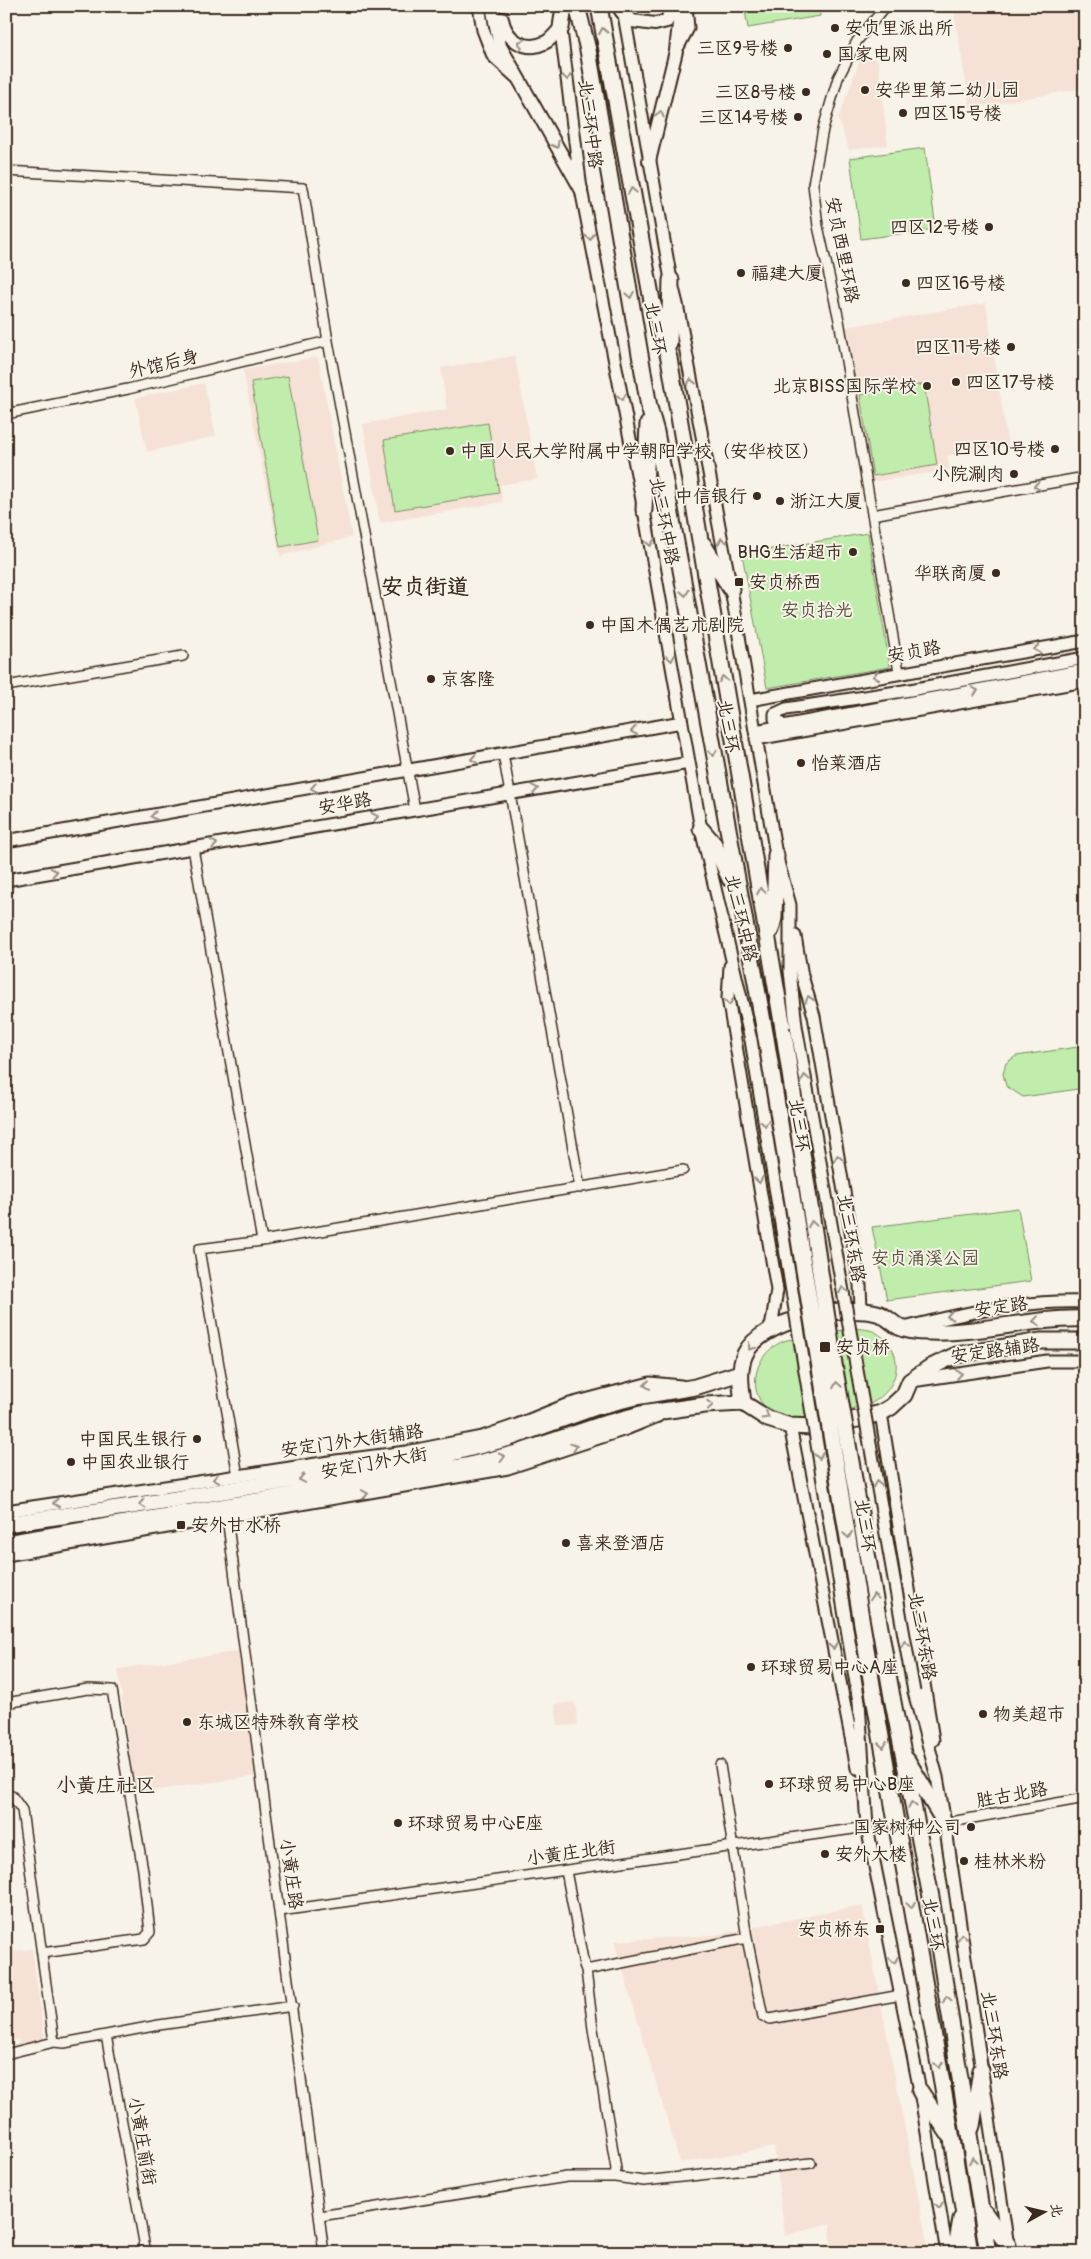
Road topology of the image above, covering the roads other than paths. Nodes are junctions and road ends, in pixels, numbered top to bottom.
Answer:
1 (479, 6) edge
2 (492, 6) edge
3 (499, 6) edge
4 (556, 6) edge
5 (564, 6) edge
6 (577, 6) edge
7 (599, 6) edge
8 (672, 6) edge
9 (682, 6) edge
10 (686, 6) edge
11 (886, 6) edge
12 (622, 8) edge
13 (560, 28) junction
14 (676, 51) junction
15 (523, 84) junction
16 (6, 161) edge
17 (649, 161) junction
18 (7, 171) edge
19 (580, 189) junction
20 (671, 280) junction
21 (328, 341) junction
22 (669, 358) junction
23 (6, 401) edge
24 (649, 407) junction
25 (7, 414) edge
26 (1085, 477) edge
27 (644, 510) junction
28 (872, 515) junction
29 (698, 537) junction
30 (731, 589) junction
31 (1085, 641) edge
32 (183, 656) dead end
33 (1085, 658) edge
34 (969, 661) junction
35 (1085, 670) edge
36 (900, 672) junction
37 (996, 674) junction
38 (1085, 681) edge
39 (1011, 684) junction
40 (6, 686) edge
41 (825, 686) junction
42 (1002, 696) junction
43 (750, 700) junction
44 (792, 708) junction
45 (682, 722) junction
46 (782, 725) junction
47 (756, 735) junction
48 (503, 754) junction
49 (689, 763) junction
50 (408, 771) junction
51 (510, 794) junction
52 (415, 810) junction
53 (701, 828) junction
54 (6, 841) edge
55 (193, 848) junction
56 (776, 855) junction
57 (6, 880) edge
58 (740, 902) junction
59 (790, 905) junction
60 (769, 939) junction
61 (731, 954) junction
62 (790, 1030) junction
63 (759, 1039) junction
64 (683, 1170) dead end
65 (580, 1188) junction
66 (262, 1241) junction
67 (1085, 1302) edge
68 (861, 1310) junction
69 (1085, 1319) edge
70 (771, 1328) junction
71 (902, 1328) junction
72 (1085, 1341) edge
73 (1085, 1361) edge
74 (740, 1373) junction
75 (910, 1381) junction
76 (744, 1402) junction
77 (881, 1413) junction
78 (790, 1426) junction
79 (239, 1482) junction
80 (240, 1509) junction
81 (6, 1511) edge
82 (6, 1524) edge
83 (6, 1543) edge
84 (6, 1555) edge
85 (6, 1703) edge
86 (901, 1751) junction
87 (720, 1765) dead end
88 (937, 1777) junction
89 (6, 1797) edge
90 (1085, 1798) edge
91 (865, 1809) junction
92 (944, 1823) junction
93 (867, 1827) junction
94 (734, 1847) junction
95 (566, 1871) junction
96 (280, 1910) junction
97 (747, 1938) junction
98 (42, 1953) junction
99 (586, 1970) junction
100 (901, 1995) junction
101 (293, 2006) junction
102 (106, 2035) junction
103 (54, 2042) junction
104 (6, 2054) edge
105 (981, 2070) junction
106 (920, 2090) junction
107 (970, 2138) junction
108 (952, 2139) junction
109 (811, 2163) dead end
110 (615, 2177) junction
111 (962, 2207) junction
112 (981, 2208) junction
113 (320, 2216) junction
114 (1009, 2249) edge
115 (146, 2253) edge
116 (324, 2253) edge
117 (947, 2253) edge
118 (955, 2253) edge
119 (970, 2253) edge
120 (988, 2253) edge

1 - 15 street
2 - 15 main road
13 -> 3 main road
4 - 13 street, 北三环中路
5 - 13 main road
6 -> 24 main road, 北三环
22 -> 7 main road, 北三环
8 - 12 main road
9 - 14 main road
10 - 14 street
11 - 28 street, 安贞西里环路
12 - 17 street
13 -> 19 street, 北三环中路
17 -> 14 main road
15 -> 19 main road
16 - 18 street
17 - 20 street
18 - 21 street
19 -> 27 street, 北三环中路
20 - 22 main road
30 -> 20 street
21 - 25 street, 外馆后身
21 - 50 street
22 - 29 main road, 北三环
23 - 25 street
24 - 27 main road
24 -> 58 main road, 北三环
26 -> 28 street
27 -> 45 street, 北三环中路
28 - 36 street, 安贞西里环路
29 - 30 main road
60 -> 29 main road, 北三环
30 - 43 street
31 -> 34 street, 安贞路
32 - 40 street
33 - 37 street, 安贞路
34 - 36 street, 安贞路
34 - 37 street
35 - 39 street
36 -> 41 street, 安贞路
37 - 44 street, 安贞路
38 - 42 street
39 - 42 street
46 -> 39 street
41 - 43 street, 安贞路
41 - 44 street
42 - 47 street
43 - 47 street
44 - 46 street
45 -> 48 street, 安华路
45 - 49 street, 北三环中路
46 - 47 street
47 - 56 street
48 -> 50 street, 安华路
48 - 51 street
51 -> 49 street, 安华路
49 - 53 street, 北三环中路
50 - 52 street
50 -> 54 street, 安华路
51 - 52 street, 安华路
51 - 65 street
55 -> 52 street, 安华路
53 - 58 main road
53 - 61 street, 北三环中路
57 -> 55 street, 安华路
55 - 66 street
56 - 59 street
56 - 60 main road
58 - 63 main road, 北三环
59 - 62 street
68 -> 59 street
60 - 62 main road, 北三环
61 - 63 street, 北三环中路
61 -> 70 street
86 -> 62 main road, 北三环, bridge
88 -> 62 street, 北三环东路, bridge
63 -> 91 street, bridge
63 -> 108 main road, 北三环, bridge
64 - 65 street
65 - 66 street
66 - 79 street
67 -> 71 street
68 - 70 main road
68 - 71 main road
69 -> 71 main road, 安定路
70 -> 74 main road
72 - 75 main road
75 -> 73 street, 安定路辅路
74 - 76 main road
74 -> 79 main road, 安定门外大街
75 - 77 main road
76 -> 78 main road
80 -> 76 main road, 安定门外大街
77 - 78 main road
77 - 88 street
78 -> 91 street
79 -> 81 street
79 -> 82 main road, 安定门外大街
80 - 83 main road, 安定门外大街
80 - 84 street
80 - 96 street, 小黄庄路
85 - 98 street
86 - 92 main road
107 -> 86 main road, 北三环
87 - 94 street
88 - 92 street, 北三环东路
89 - 98 street
90 - 92 street, 胜古北路
91 - 93 street
105 -> 92 street, 北三环东路
93 - 94 street, 小黄庄北街
93 -> 100 street
94 - 95 street, 小黄庄北街
94 - 97 street
95 - 96 street, 小黄庄北街
95 - 99 street
96 - 101 street, 小黄庄路
97 - 99 street
97 - 100 street
98 - 103 street
99 - 110 street
100 - 106 street
101 - 102 street
101 - 113 street, 小黄庄路
102 - 103 street
102 - 115 street, 小黄庄前街
103 - 104 street
105 - 107 main road
105 - 114 street, 北三环东路
106 - 108 main road
106 -> 117 street
112 -> 107 main road, 北三环
108 - 111 main road, 北三环
109 - 110 street
110 - 113 street
111 - 118 main road
111 - 119 main road, 北三环
112 - 114 main road
112 - 120 main road, 北三环
113 - 116 street, 小黄庄路

